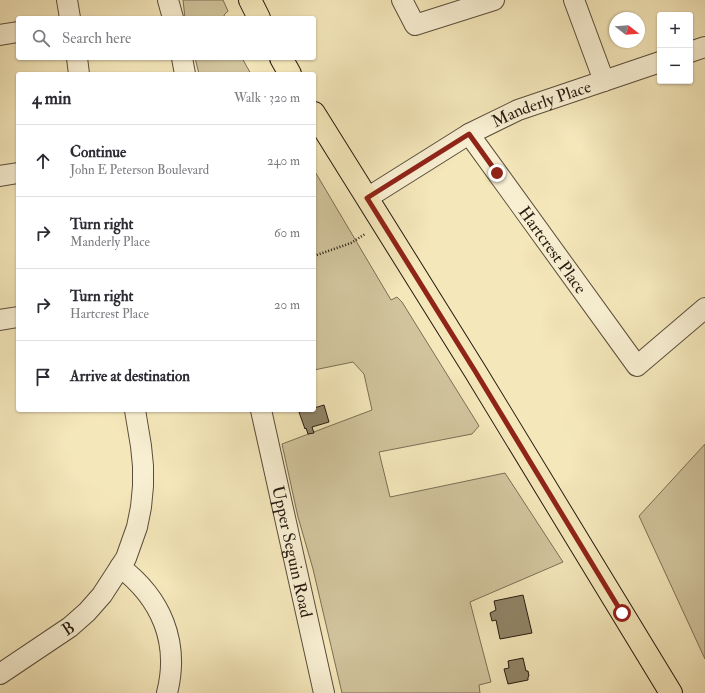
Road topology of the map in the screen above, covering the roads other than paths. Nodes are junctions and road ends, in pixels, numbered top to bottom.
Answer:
1 (66, 0) edge
2 (168, 0) edge
3 (250, 0) edge
4 (402, 0) edge
5 (494, 0) edge
6 (574, 0) edge
7 (70, 16) edge
8 (172, 16) edge
9 (258, 16) edge
10 (16, 32) edge
11 (0, 35) edge
12 (705, 47) edge
13 (693, 51) edge
14 (77, 60) edge
15 (182, 60) edge
16 (282, 60) edge
17 (657, 63) edge
18 (79, 72) edge
19 (185, 72) edge
20 (289, 72) edge
21 (604, 81) junction
22 (316, 116) edge
23 (469, 134) junction
24 (16, 173) edge
25 (0, 176) edge
26 (367, 198) junction
27 (705, 308) edge
28 (16, 317) edge
29 (0, 320) edge
30 (135, 412) edge
31 (261, 412) edge
32 (120, 566) junction
33 (0, 674) edge
34 (167, 693) edge
35 (324, 693) edge
36 (671, 693) edge

1 - 7 street
2 - 8 street
3 - 9 main road
4 - 5 street
6 - 21 street
10 - 11 street
12 - 13 street
14 - 18 street
15 - 19 street
16 - 20 main road
17 - 21 street, Manderly Place
21 - 23 street, Manderly Place
22 - 26 main road
23 - 26 street, Manderly Place
23 - 27 street, Hartcrest Place
24 - 25 street
26 - 36 main road
28 - 29 street
30 - 32 street, B
31 - 35 street, Upper Seguin Road
32 - 33 street, B
32 - 34 street

